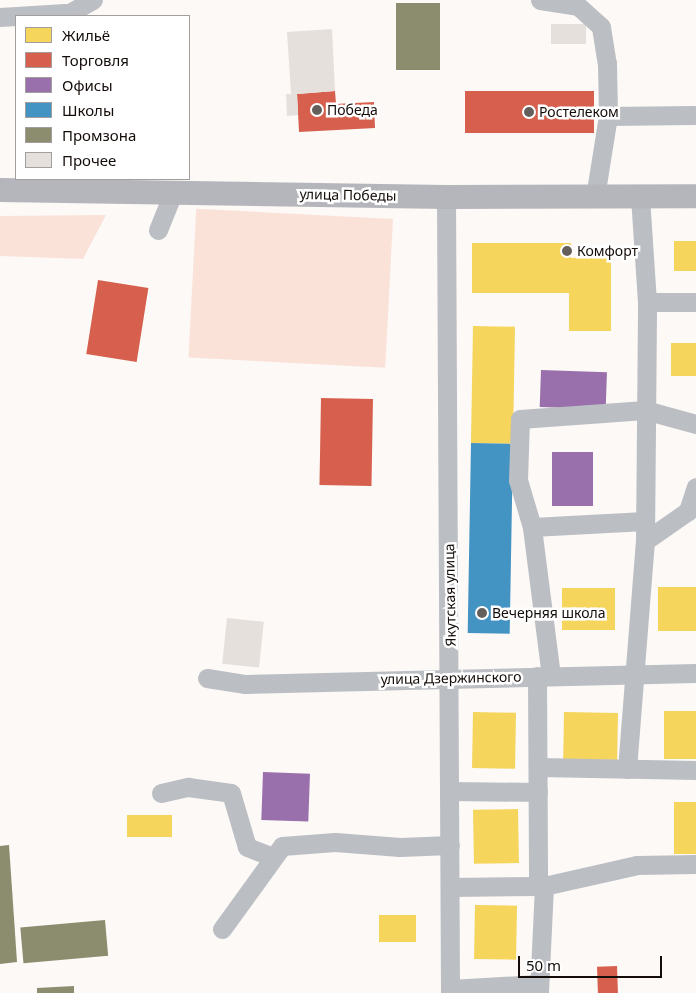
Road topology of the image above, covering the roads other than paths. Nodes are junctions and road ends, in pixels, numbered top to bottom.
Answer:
1 (540, 0) edge
2 (89, 1) edge
3 (65, 15) edge
4 (0, 17) edge
5 (15, 17) edge
6 (693, 115) dead end
7 (608, 116) junction
8 (49, 185) edge
9 (0, 190) edge
10 (173, 193) junction
11 (696, 196) edge
12 (446, 197) junction
13 (595, 197) junction
14 (640, 197) junction
15 (158, 230) dead end
16 (647, 302) junction
17 (696, 302) edge
18 (645, 410) junction
19 (696, 424) edge
20 (696, 487) edge
21 (645, 521) junction
22 (532, 527) junction
23 (645, 541) junction
24 (696, 673) edge
25 (635, 674) junction
26 (544, 676) junction
27 (207, 678) dead end
28 (450, 678) junction
29 (539, 767) junction
30 (627, 769) junction
31 (696, 770) edge
32 (449, 791) junction
33 (538, 792) junction
34 (161, 793) dead end
35 (450, 845) junction
36 (273, 857) junction
37 (696, 864) edge
38 (451, 886) junction
39 (541, 886) junction
40 (222, 929) dead end
41 (538, 988) edge
42 (450, 991) edge

1 - 7 street
2 - 3 street
4 - 5 street
6 - 7 street
7 - 13 street
8 - 9 main road, улица Победы
8 - 10 main road, улица Победы
10 - 12 main road, улица Победы
10 - 15 street
11 - 14 main road, улица Победы
12 - 13 main road, улица Победы
12 - 28 street, Якутская улица
13 - 14 main road, улица Победы
14 - 16 street
16 - 17 street
16 - 18 street
18 - 19 street
18 - 21 street
18 - 22 street
20 - 23 street
21 - 22 street
21 - 23 street
22 - 26 street
23 - 25 street
24 - 25 street, улица Дзержинского
25 - 26 street, улица Дзержинского
25 - 30 street
26 - 28 street, улица Дзержинского
26 - 29 street
27 - 28 street, улица Дзержинского
28 - 32 street, Якутская улица
29 - 30 street
29 - 33 street
30 - 31 street
32 - 33 street
32 - 35 street, Якутская улица
33 - 39 street
34 - 36 street
35 - 36 street
35 - 38 street, Якутская улица
36 - 40 street
37 - 39 street
38 - 39 street
38 - 42 street, Якутская улица
39 - 41 street
41 - 42 street

